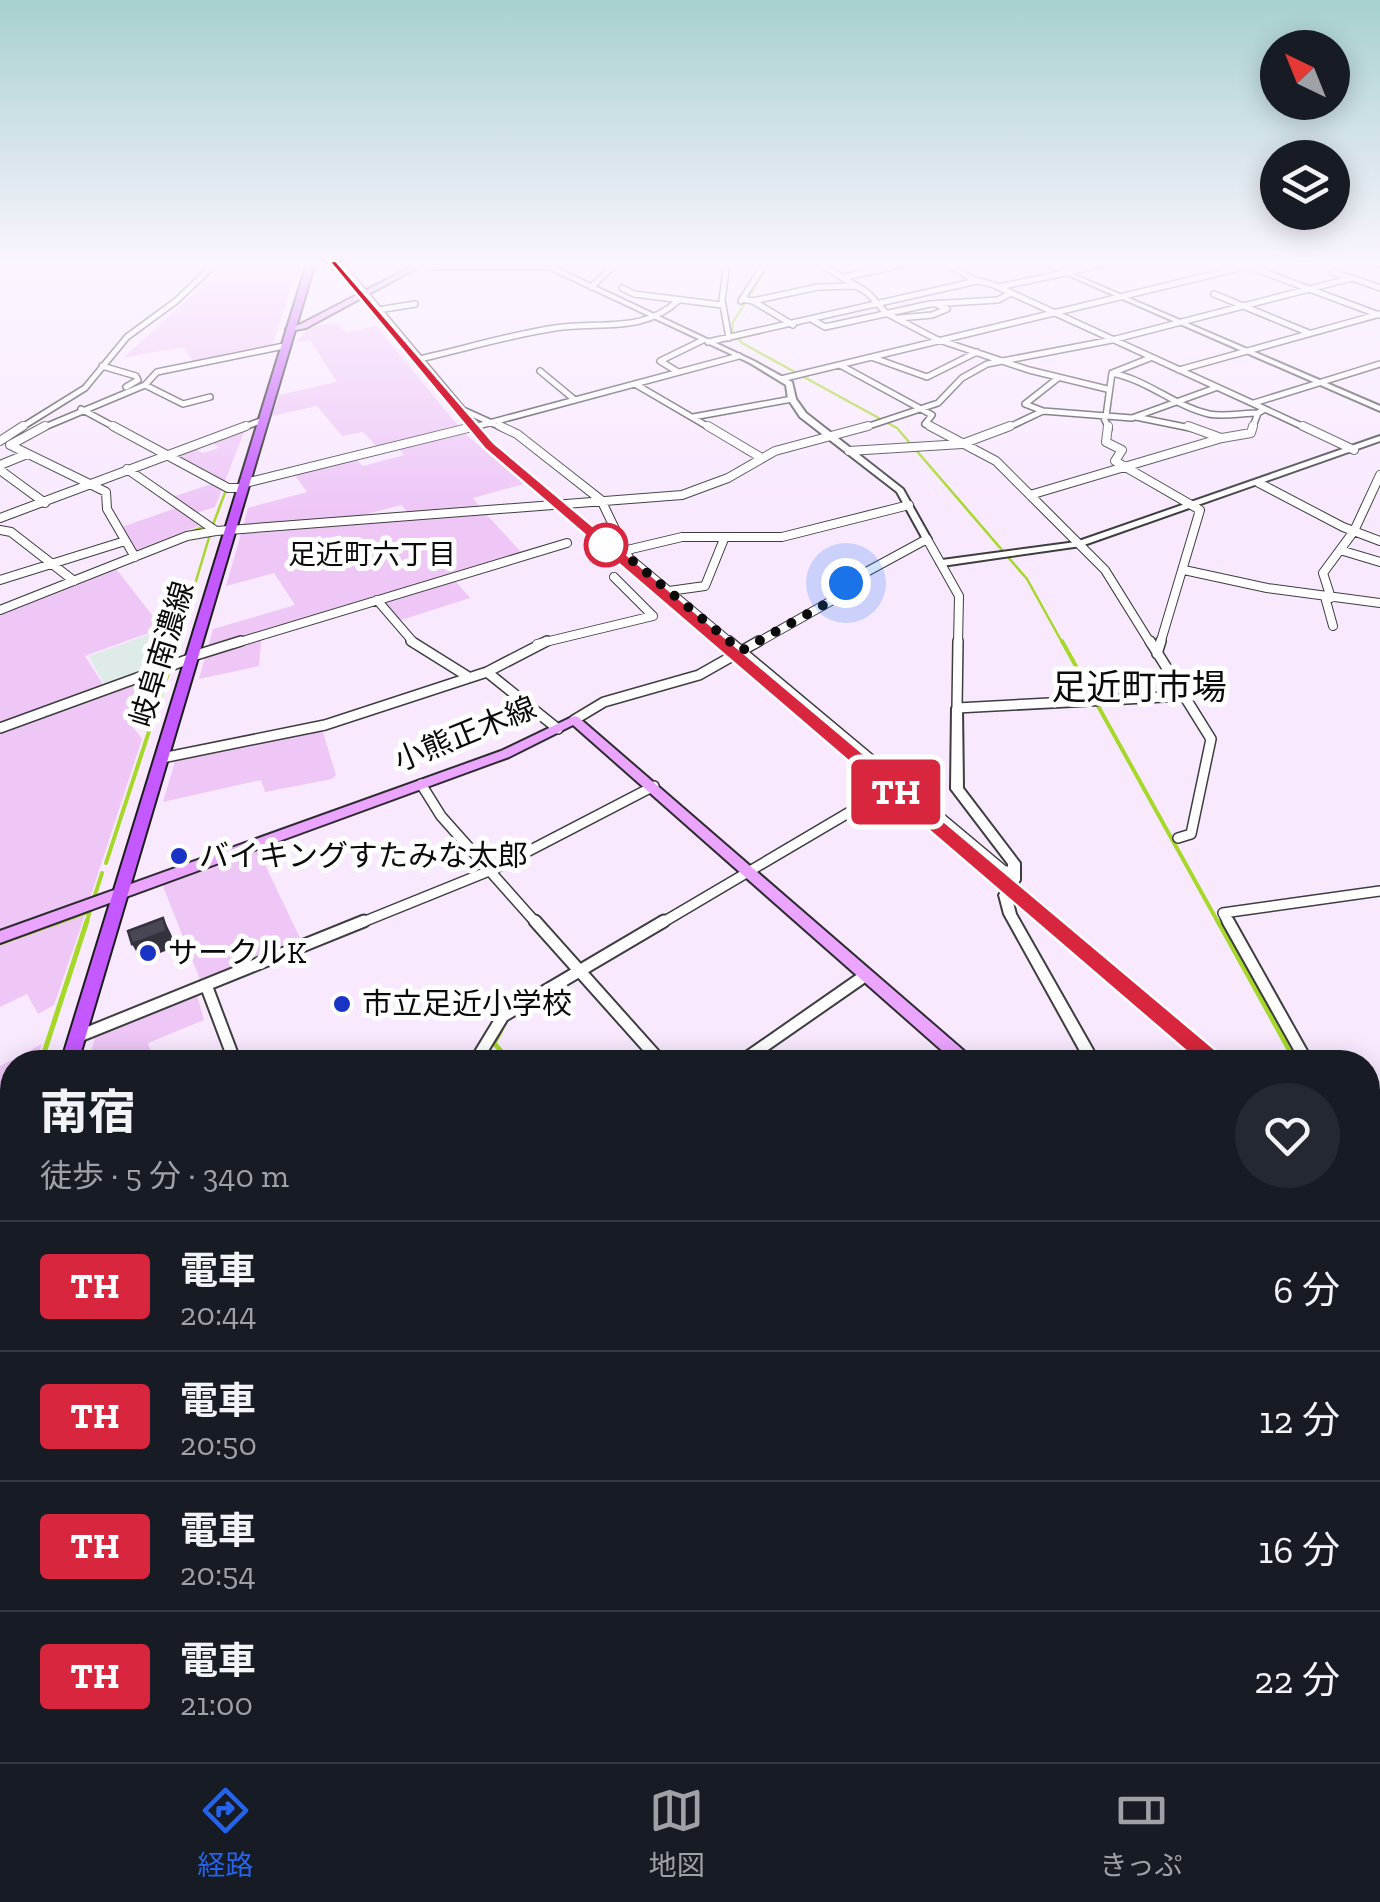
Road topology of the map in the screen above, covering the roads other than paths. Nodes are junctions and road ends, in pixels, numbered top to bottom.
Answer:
1 (121, 345) edge
2 (407, 345) edge
3 (482, 345) edge
4 (683, 345) edge
5 (715, 345) edge
6 (922, 345) edge
7 (955, 345) edge
8 (1083, 345) edge
9 (1123, 345) edge
10 (1233, 345) edge
11 (1271, 345) edge
12 (284, 346) joint
13 (978, 352) junction
14 (1248, 352) junction
15 (738, 356) junction
16 (873, 357) junction
17 (1151, 358) junction
18 (419, 360) junction
19 (1002, 360) junction
20 (1380, 364) edge
21 (840, 365) junction
22 (102, 366) junction
23 (540, 371) dead end
24 (1178, 371) junction
25 (678, 372) junction
26 (944, 372) junction
27 (1112, 372) junction
28 (962, 378) junction
29 (1058, 378) junction
30 (782, 379) junction
31 (1319, 382) junction
32 (635, 384) junction
33 (145, 385) junction
34 (1107, 388) junction
35 (1215, 388) junction
36 (210, 397) dead end
37 (792, 399) junction
38 (575, 400) junction
39 (1174, 400) junction
40 (1253, 403) junction
41 (922, 409) junction
42 (1380, 409) edge
43 (81, 410) junction
44 (1043, 410) junction
45 (1261, 411) junction
46 (1104, 416) junction
47 (1135, 416) junction
48 (692, 418) junction
49 (263, 420) junction
50 (490, 423) junction
51 (836, 437) junction
52 (1222, 438) junction
53 (1380, 438) edge
54 (0, 441) edge
55 (962, 444) junction
56 (1354, 450) junction
57 (849, 451) junction
58 (27, 454) junction
59 (166, 456) junction
60 (760, 457) junction
61 (1124, 466) junction
62 (0, 468) edge
63 (127, 469) junction
64 (1380, 475) edge
65 (1259, 483) junction
66 (92, 485) junction
67 (244, 486) junction
68 (1377, 494) edge
69 (1030, 496) junction
70 (45, 503) junction
71 (604, 504) junction
72 (1193, 505) junction
73 (909, 506) junction
74 (0, 518) edge
75 (216, 527) junction
76 (0, 530) edge
77 (1354, 531) junction
78 (927, 539) junction
79 (724, 540) junction
80 (125, 541) junction
81 (1380, 541) edge
82 (568, 543) dead end
83 (1078, 544) junction
84 (1340, 550) junction
85 (623, 551) junction
86 (135, 557) junction
87 (1380, 562) edge
88 (942, 563) junction
89 (54, 564) junction
90 (1184, 570) junction
91 (614, 578) dead end
92 (0, 580) edge
93 (74, 581) junction
94 (669, 592) junction
95 (1328, 597) junction
96 (377, 600) junction
97 (1380, 602) edge
98 (0, 610) edge
99 (1333, 626) dead end
100 (741, 651) junction
101 (1157, 654) junction
102 (192, 657) junction
103 (487, 672) junction
104 (468, 676) junction
105 (1182, 696) junction
106 (957, 708) junction
107 (574, 720) junction
108 (0, 728) edge
109 (558, 729) junction
110 (162, 758) junction
111 (421, 784) junction
112 (654, 786) junction
113 (882, 793) dead end
114 (1178, 838) dead end
115 (488, 870) junction
116 (748, 870) junction
117 (1015, 873) junction
118 (1380, 891) edge
119 (121, 894) junction
120 (0, 937) edge
121 (578, 970) junction
122 (866, 975) junction
123 (206, 985) junction
124 (76, 1038) junction
125 (72, 1050) edge
126 (230, 1050) edge
127 (482, 1050) edge
128 (650, 1050) edge
129 (758, 1050) edge
130 (951, 1050) edge
131 (1086, 1050) edge
132 (1301, 1050) edge

1 - 22 street
2 - 18 street
3 - 18 street
4 - 25 street
5 - 15 street
6 - 16 street
7 - 13 street
8 - 19 street
9 - 17 street
10 - 14 street
11 - 14 street
12 - 33 street
12 - 49 main road, 岐阜南濃線
13 - 19 street
13 - 26 street
14 - 24 street
14 - 31 street
15 - 25 street
15 - 30 street
16 - 21 street
16 - 26 street
17 - 24 street
17 - 27 street
18 - 50 street
19 - 28 street
19 - 29 street
20 - 31 street
21 - 30 street
21 - 41 street
22 - 43 street
22 - 54 street
23 - 38 street
24 - 35 street
25 - 32 street
26 - 28 street
27 - 34 street
27 - 39 street
28 - 41 street
29 - 34 street
29 - 44 street
30 - 37 street
31 - 40 street
31 - 42 street
32 - 38 street
32 - 48 street
33 - 36 street
33 - 43 street
34 - 46 street
35 - 39 street
35 - 40 street
37 - 48 street
37 - 51 street
38 - 50 street
39 - 45 street
39 - 47 street
40 - 45 street
41 - 51 street
41 - 55 street
43 - 58 street
43 - 59 street
44 - 46 street
44 - 55 street
45 - 52 street
45 - 56 street
46 - 47 street
46 - 61 street
47 - 52 street
48 - 60 street
49 - 59 street
49 - 67 main road, 岐阜南濃線
50 - 67 street
50 - 71 street
51 - 57 street
51 - 60 street
52 - 61 street
53 - 56 street
55 - 57 street
55 - 69 street
56 - 65 street
57 - 73 street
58 - 62 street
58 - 66 street
59 - 63 street
59 - 67 street
60 - 71 street
61 - 69 street
61 - 72 street
62 - 70 street
63 - 66 street
63 - 75 street
64 - 68 street
65 - 72 street
65 - 77 street
66 - 70 street
66 - 80 street
67 - 75 main road, 岐阜南濃線
68 - 77 street
69 - 83 street
70 - 74 street
71 - 75 street
71 - 85 street
72 - 83 street
72 - 90 street
73 - 78 street
73 - 79 street
75 - 86 street
75 - 102 main road, 岐阜南濃線
76 - 89 street
77 - 81 street
77 - 84 street
78 - 88 street
78 - 100 street
79 - 85 street
79 - 94 street
80 - 86 street
80 - 89 street
82 - 96 street
83 - 88 street
83 - 101 street
84 - 87 street
84 - 95 street
85 - 94 street
86 - 93 street
88 - 106 street
89 - 92 street
89 - 93 street
90 - 95 street
90 - 101 street
91 - 103 street
93 - 98 street
94 - 100 street
95 - 97 street
95 - 99 street
96 - 102 street
96 - 104 street
100 - 107 street
100 - 117 street
101 - 105 street
102 - 108 street
102 - 110 main road, 岐阜南濃線
103 - 104 street
103 - 109 street
104 - 110 street
105 - 106 street
105 - 114 street
106 - 117 street
107 - 109 main road, 小熊正木線
107 - 112 main road, 小熊正木線
109 - 111 main road, 小熊正木線
110 - 119 main road, 岐阜南濃線
111 - 115 street
111 - 119 main road, 小熊正木線
112 - 115 street
112 - 116 main road, 小熊正木線
113 - 116 street
115 - 121 street
115 - 123 street
116 - 121 street
116 - 122 main road, 小熊正木線
117 - 131 street
118 - 132 street
119 - 120 main road, 小熊正木線
119 - 124 main road, 岐阜南濃線
121 - 127 street
121 - 128 street
122 - 129 street
122 - 130 main road, 小熊正木線
123 - 124 street
123 - 126 street
124 - 125 main road, 岐阜南濃線

